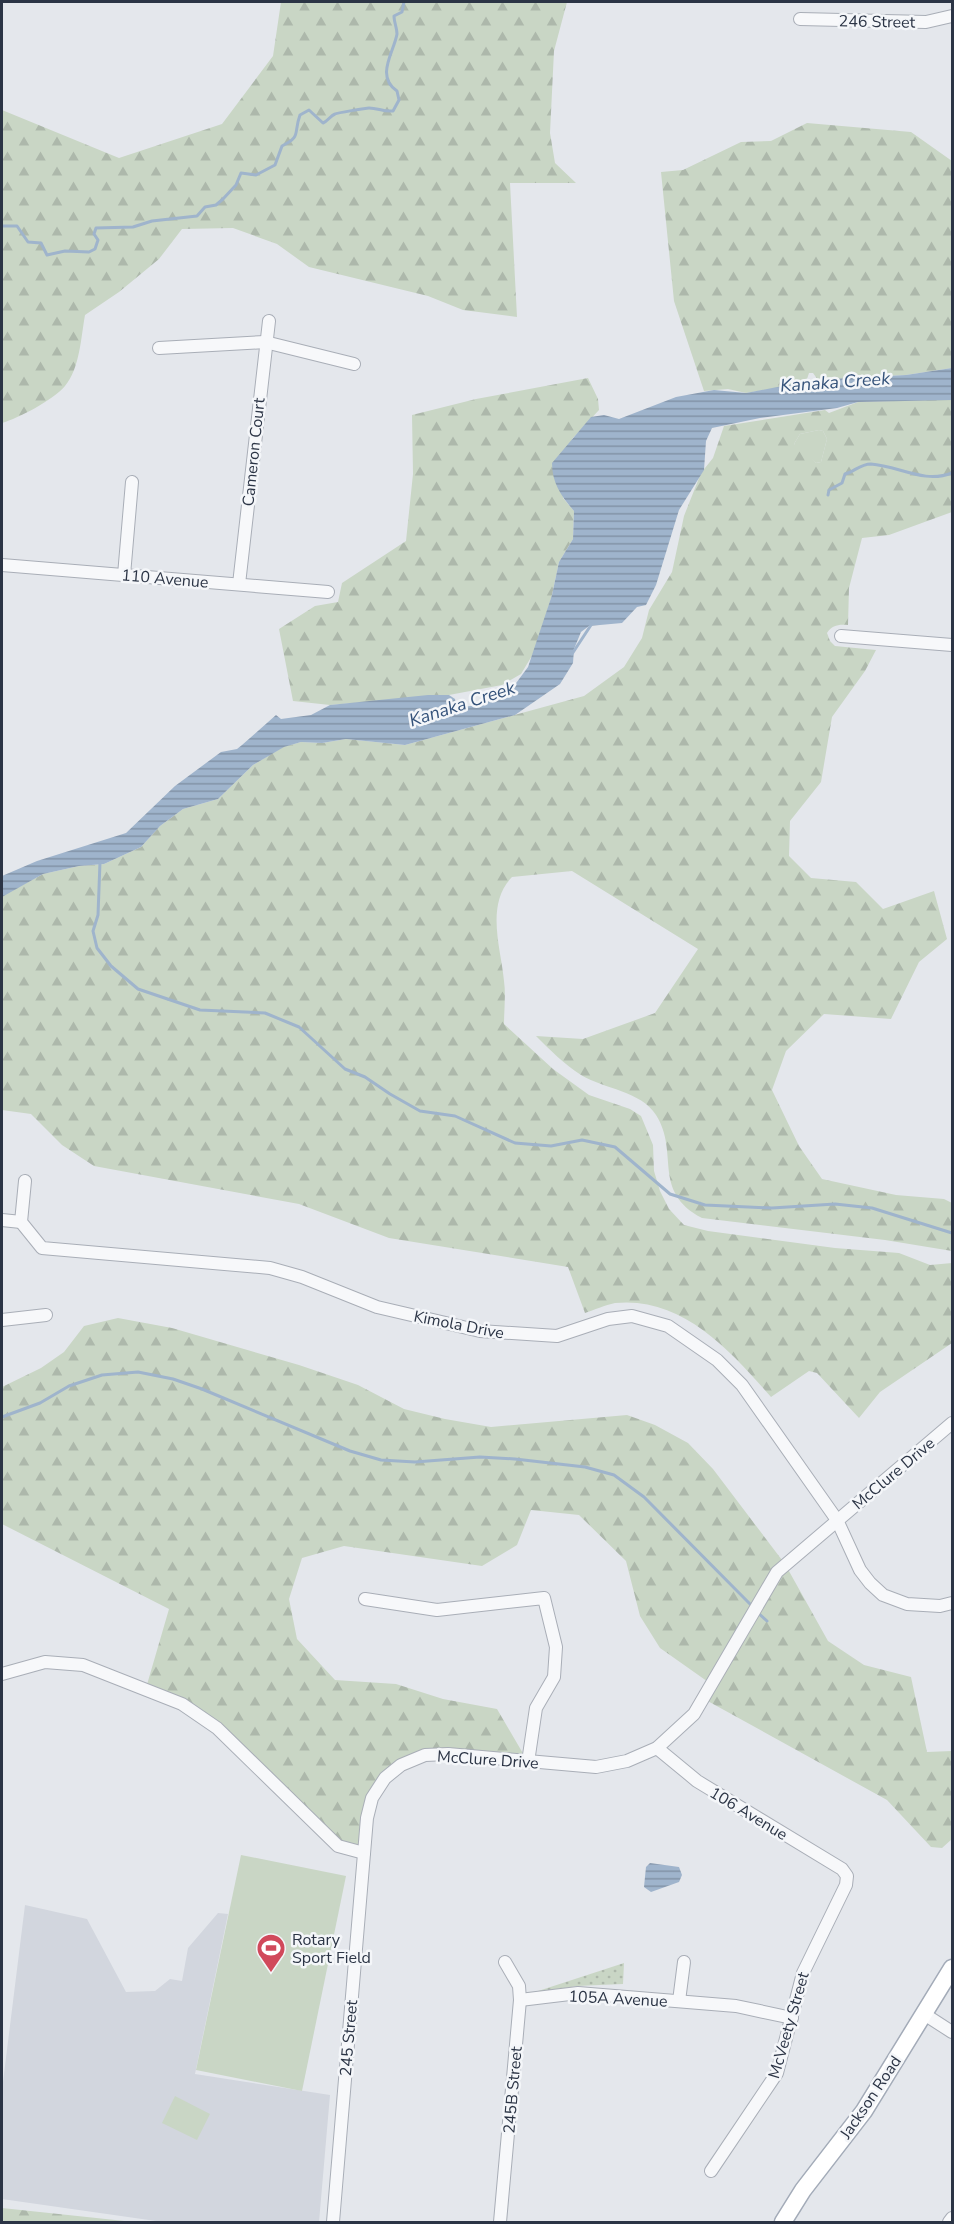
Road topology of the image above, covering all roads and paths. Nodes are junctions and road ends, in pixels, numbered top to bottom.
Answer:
1 (952, 16) edge
2 (800, 19) dead end
3 (269, 321) dead end
4 (265, 342) junction
5 (159, 348) dead end
6 (354, 364) dead end
7 (132, 482) dead end
8 (2, 565) edge
9 (124, 575) junction
10 (239, 585) junction
11 (328, 592) dead end
12 (841, 636) dead end
13 (952, 645) edge
14 (25, 1181) dead end
15 (2, 1220) edge
16 (21, 1222) junction
17 (46, 1315) dead end
18 (2, 1320) edge
19 (952, 1423) edge
20 (837, 1520) junction
21 (364, 1599) dead end
22 (952, 1603) edge
23 (2, 1674) edge
24 (657, 1748) junction
25 (528, 1762) junction
26 (363, 1853) junction
27 (846, 1872) joint
28 (505, 1962) dead end
29 (684, 1962) dead end
30 (952, 1968) edge
31 (520, 2000) junction
32 (679, 2001) junction
33 (924, 2014) junction
34 (792, 2018) junction
35 (952, 2032) edge
36 (711, 2171) dead end
37 (952, 2218) edge
38 (333, 2223) edge
39 (500, 2223) edge
40 (783, 2223) edge
41 (949, 2223) edge

1 - 2 street, 246 Street
3 - 4 street, Cameron Court
4 - 5 street
4 - 6 street
4 - 10 street, Cameron Court
7 - 9 street
8 - 9 street, 110 Avenue
9 - 10 street, 110 Avenue
10 - 11 street, 110 Avenue
12 - 13 street
14 - 16 street
15 - 16 street
16 - 20 street, Kimola Drive
17 - 18 street
19 - 20 street, McClure Drive
20 - 22 street, Kimola Drive
20 - 24 street, McClure Drive
21 - 25 street
23 - 26 street
24 - 25 street, McClure Drive
24 - 27 street, 106 Avenue
25 - 26 street, McClure Drive
26 - 38 street, 245 Street
27 - 34 street, McVeety Street
28 - 31 street, 245B Street
29 - 32 street, 105A Avenue
30 - 33 main road, Jackson Road
31 - 32 street, 105A Avenue
31 - 39 street, 245B Street
32 - 34 street, 105A Avenue
33 - 35 street
33 - 40 main road, Jackson Road
34 - 36 street, McVeety Street
37 - 41 street

